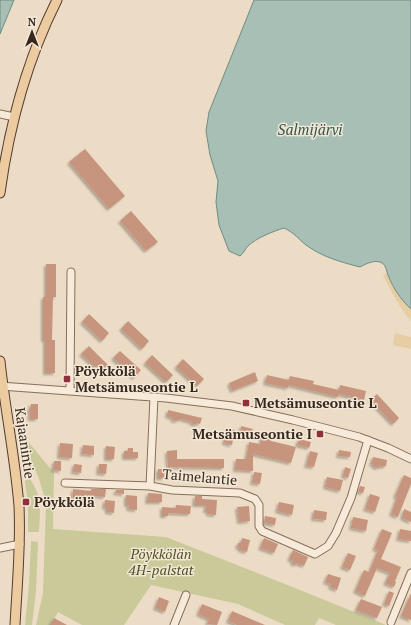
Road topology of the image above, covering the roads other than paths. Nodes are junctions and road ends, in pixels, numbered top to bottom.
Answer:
1 (57, 0) edge
2 (0, 114) edge
3 (14, 116) junction
4 (0, 193) edge
5 (71, 272) dead end
6 (0, 361) edge
7 (2, 386) edge
8 (70, 391) junction
9 (154, 397) junction
10 (368, 440) junction
11 (411, 459) edge
12 (66, 482) dead end
13 (150, 486) junction
14 (20, 544) junction
15 (0, 548) edge
16 (411, 573) edge
17 (186, 595) dead end
18 (391, 622) dead end
19 (15, 625) edge
20 (174, 625) edge

1 - 3 main road
2 - 3 street
3 - 4 main road
5 - 8 street
6 - 7 main road, Kajaanintie
7 - 8 street
7 - 14 main road, Kajaanintie
8 - 9 street
9 - 10 street
9 - 13 street
10 - 11 street
10 - 13 street, Taimelantie
12 - 13 street, Taimelantie
14 - 15 street
14 - 19 main road, Kajaanintie
16 - 18 street
17 - 20 street

